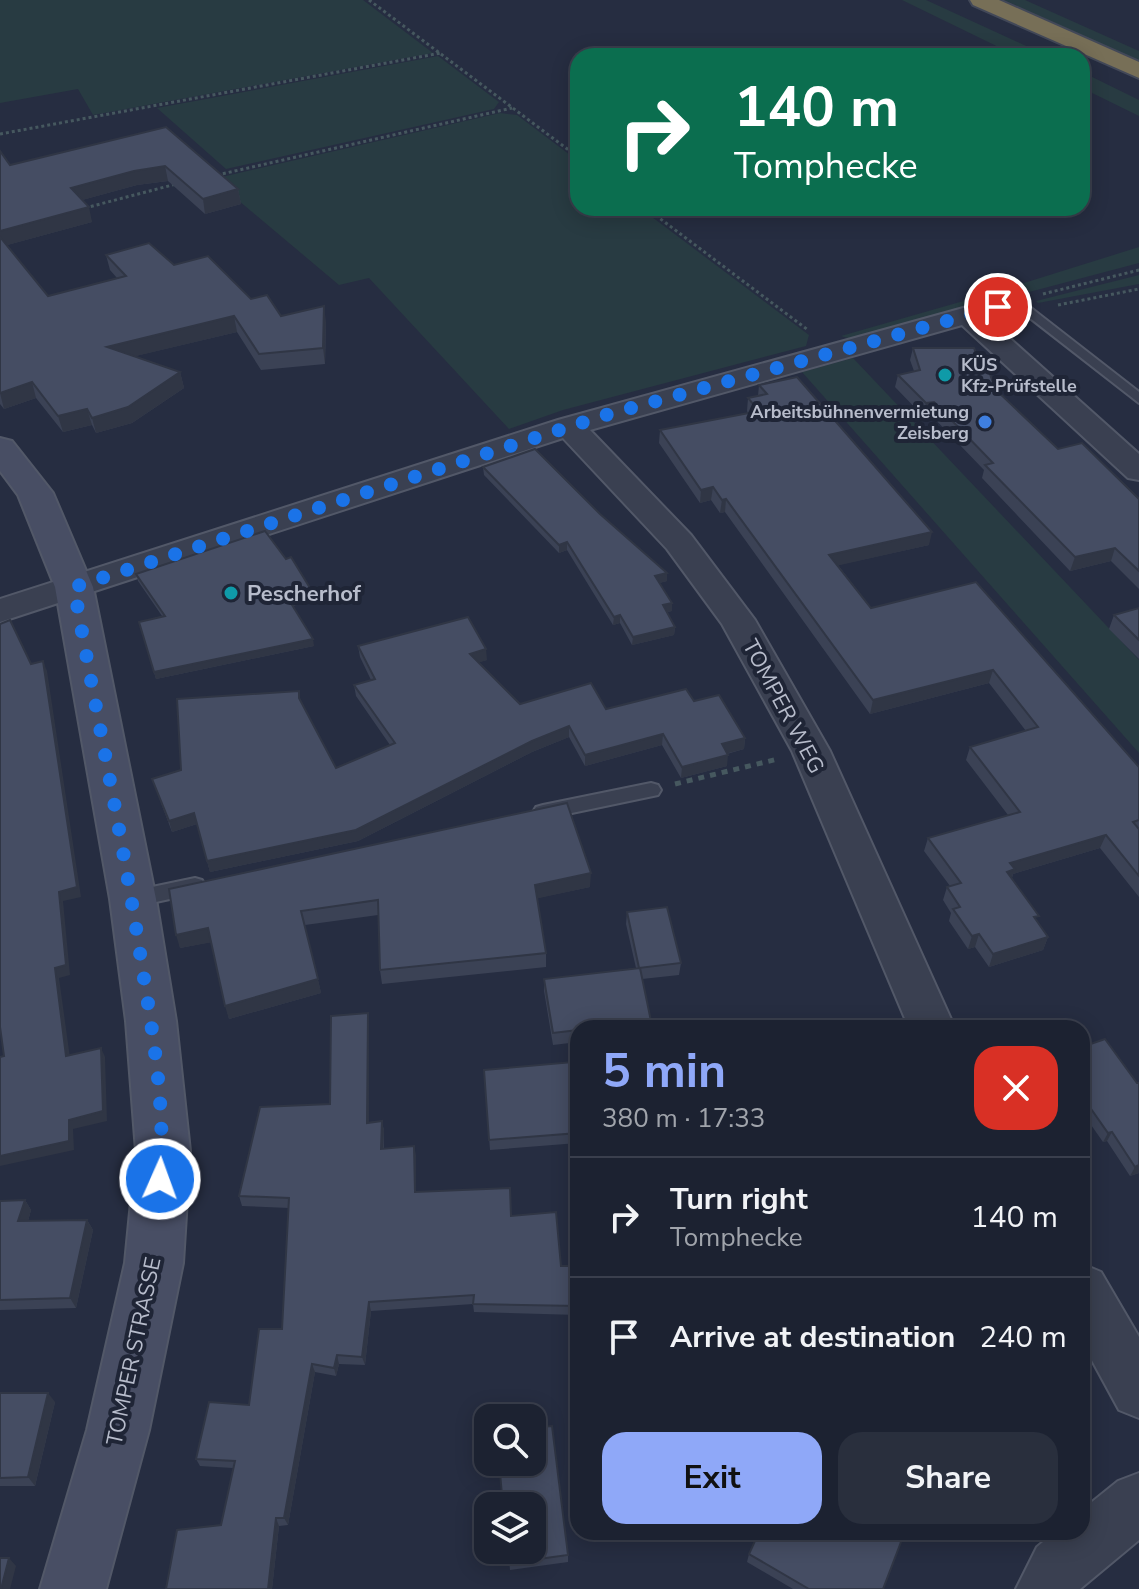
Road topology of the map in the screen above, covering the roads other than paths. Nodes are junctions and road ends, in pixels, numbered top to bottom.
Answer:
1 (981, 0) edge
2 (958, 6) dead end
3 (1050, 48) edge
4 (1088, 48) edge
5 (1090, 49) edge
6 (1090, 67) edge
7 (1139, 71) edge
8 (1139, 90) edge
9 (1019, 304) road end
10 (1139, 399) edge
11 (569, 426) junction
12 (0, 448) edge
13 (1139, 471) edge
14 (74, 587) junction
15 (0, 611) edge
16 (651, 790) road end
17 (529, 815) edge
18 (209, 883) edge
19 (133, 899) junction
20 (929, 1020) edge
21 (1090, 1304) edge
22 (1139, 1390) edge
23 (1139, 1502) edge
24 (73, 1589) edge
25 (1046, 1589) edge

1 - 4 highway
2 - 3 highway
5 - 7 highway
6 - 8 highway
9 - 10 lane
11 - 13 street
11 - 14 street
11 - 20 street, TOMPER WEG
12 - 14 main road, TOMPER STRASSE
14 - 15 street
14 - 19 main road, TOMPER STRASSE
16 - 17 lane
18 - 19 lane
19 - 24 main road, TOMPER STRASSE
21 - 22 street
23 - 25 street

